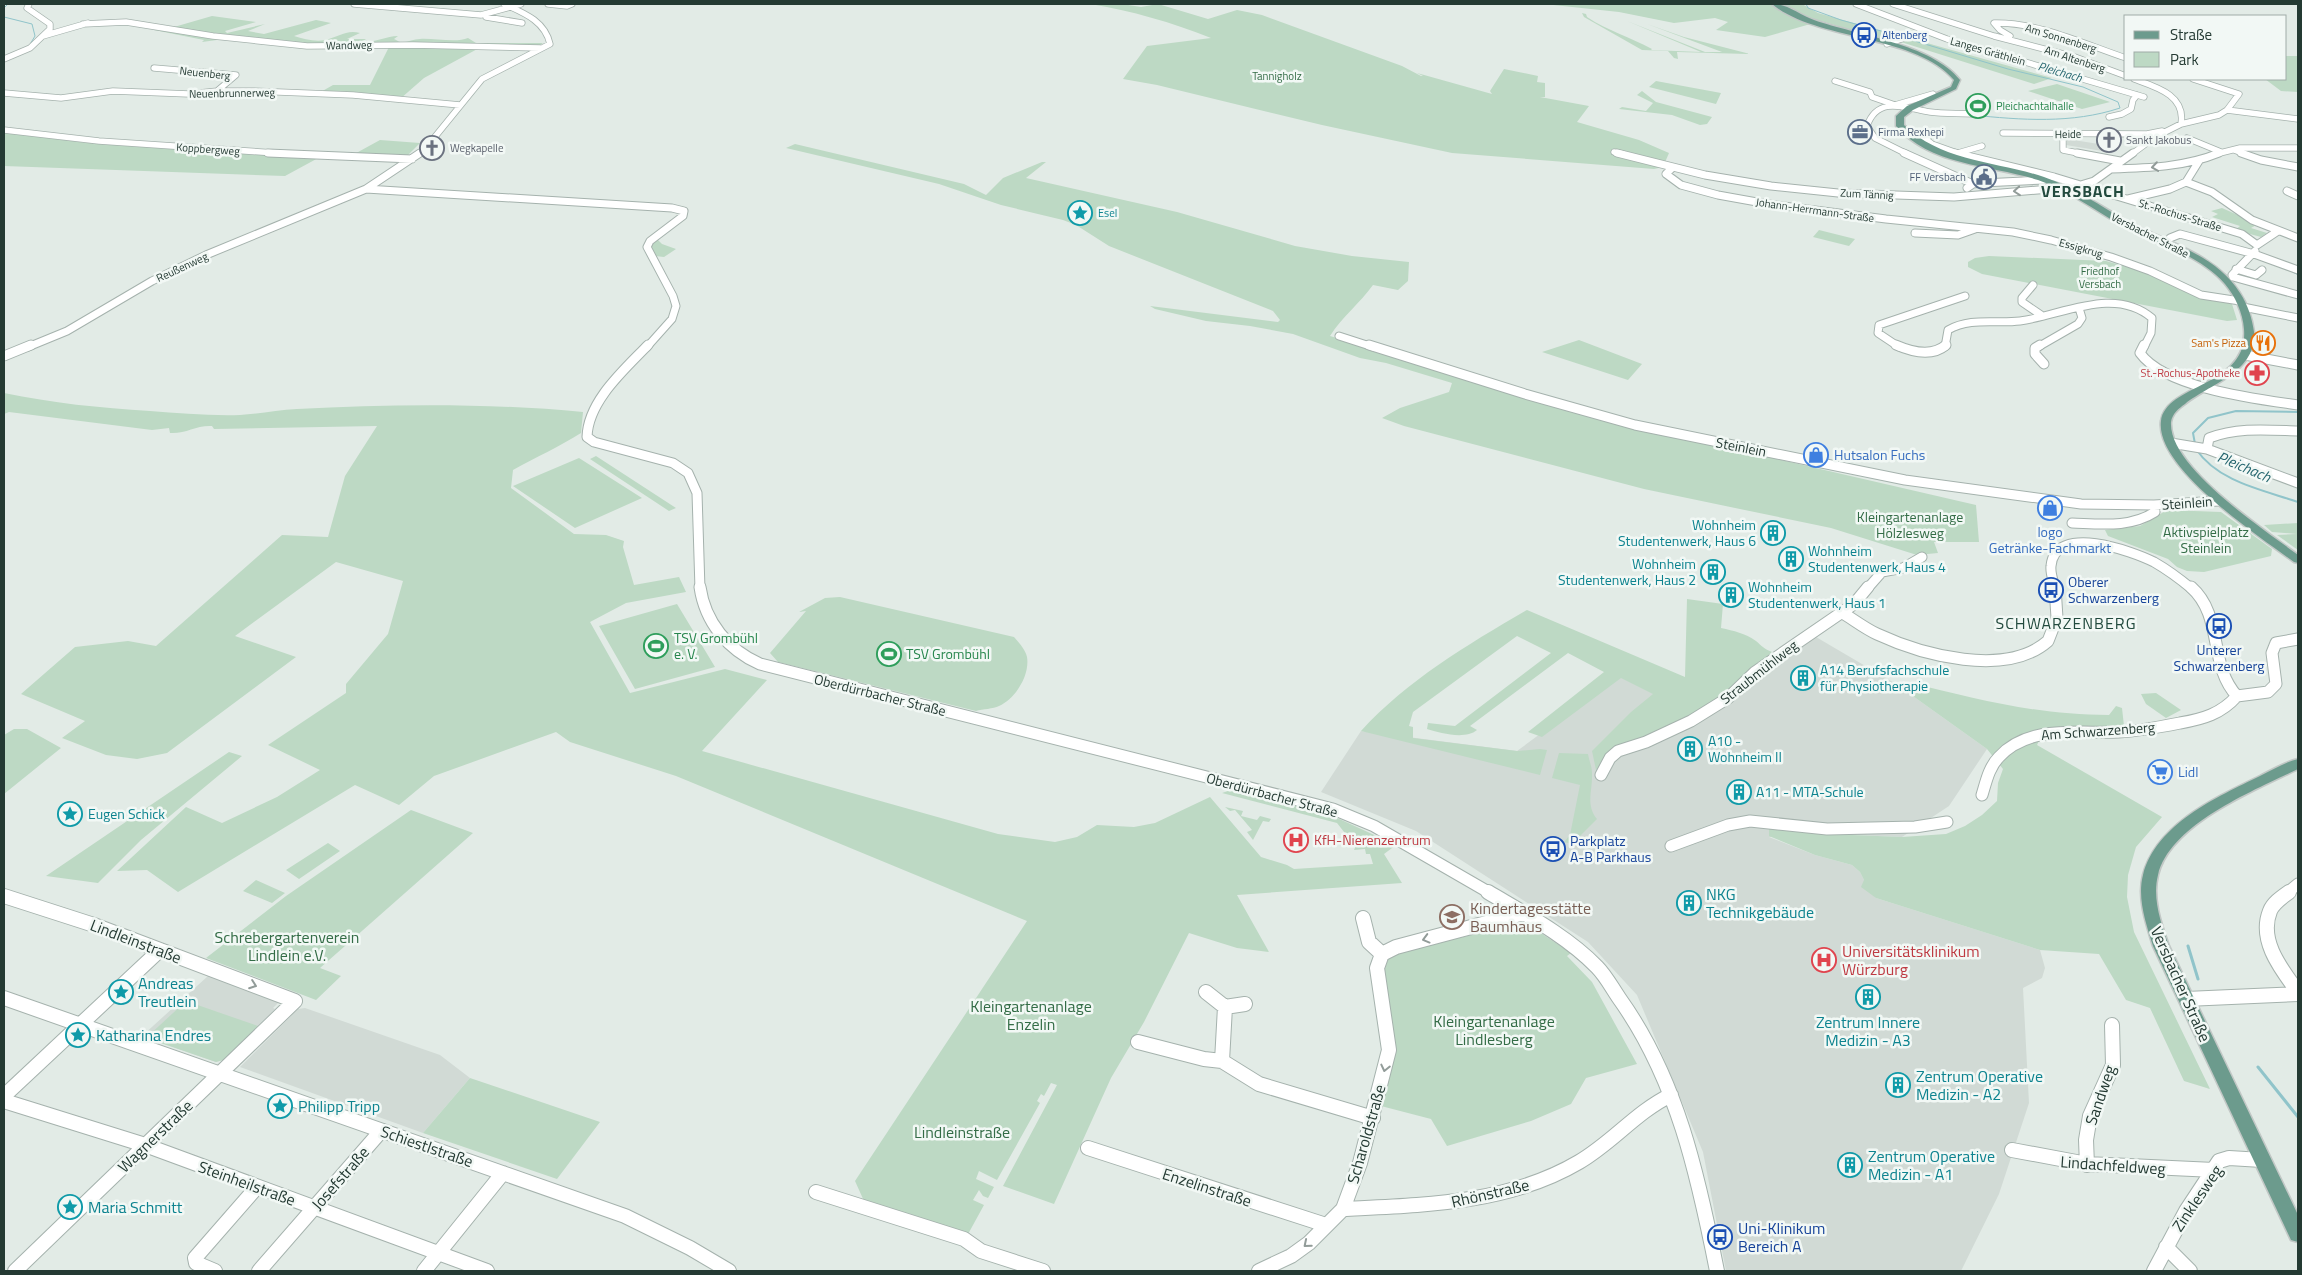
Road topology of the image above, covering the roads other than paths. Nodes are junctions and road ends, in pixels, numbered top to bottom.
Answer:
1 (29, 4) edge
2 (354, 4) edge
3 (504, 4) edge
4 (521, 4) edge
5 (548, 4) edge
6 (572, 4) edge
7 (1775, 4) edge
8 (1856, 4) edge
9 (1893, 4) edge
10 (399, 5) edge
11 (510, 7) junction
12 (481, 15) junction
13 (1996, 22) joint
14 (522, 23) dead end
15 (83, 24) junction
16 (162, 25) dead end
17 (1925, 31) junction
18 (43, 36) junction
19 (2024, 43) junction
20 (1887, 44) junction
21 (544, 48) junction
22 (2124, 57) edge
23 (4, 59) edge
24 (154, 68) dead end
25 (2124, 75) edge
26 (2137, 80) edge
27 (2197, 80) edge
28 (1835, 81) dead end
29 (217, 91) junction
30 (4, 93) edge
31 (1936, 95) junction
32 (460, 105) junction
33 (1895, 105) junction
34 (1910, 108) junction
35 (2227, 110) junction
36 (1973, 114) dead end
37 (2109, 117) dead end
38 (2298, 119) edge
39 (2181, 124) junction
40 (2172, 128) junction
41 (4, 130) edge
42 (2003, 134) dead end
43 (2058, 134) junction
44 (1929, 136) dead end
45 (2186, 138) dead end
46 (1982, 146) dead end
47 (2298, 148) edge
48 (2233, 149) junction
49 (1614, 152) dead end
50 (2220, 152) junction
51 (1958, 153) junction
52 (412, 159) junction
53 (2120, 161) junction
54 (2199, 161) junction
55 (2298, 167) edge
56 (1670, 169) junction
57 (2111, 169) junction
58 (2044, 180) junction
59 (2186, 182) junction
60 (1973, 184) junction
61 (2081, 186) junction
62 (2063, 188) junction
63 (366, 189) junction
64 (2298, 189) edge
65 (1956, 196) junction
66 (2298, 196) edge
67 (2127, 199) junction
68 (1975, 228) junction
69 (2278, 231) junction
70 (1915, 233) dead end
71 (2242, 234) junction
72 (2170, 238) dead end
73 (2298, 238) edge
74 (2264, 240) junction
75 (2257, 245) junction
76 (2254, 254) junction
77 (2262, 270) dead end
78 (2298, 270) edge
79 (2234, 272) junction
80 (2033, 285) dead end
81 (2298, 295) edge
82 (1965, 296) dead end
83 (2241, 304) junction
84 (2079, 308) junction
85 (2041, 315) junction
86 (2298, 318) edge
87 (1339, 336) dead end
88 (4, 356) edge
89 (2245, 356) junction
90 (2044, 364) dead end
91 (2298, 365) edge
92 (2204, 387) junction
93 (2298, 405) edge
94 (2298, 431) edge
95 (2171, 444) junction
96 (2207, 449) junction
97 (2298, 483) edge
98 (2219, 501) junction
99 (2154, 505) junction
100 (2072, 523) dead end
101 (1922, 557) dead end
102 (2298, 560) edge
103 (1841, 612) junction
104 (2298, 639) edge
105 (2237, 696) junction
106 (2298, 763) edge
107 (1602, 775) dead end
108 (1982, 795) dead end
109 (1947, 822) dead end
110 (1671, 846) dead end
111 (2298, 884) edge
112 (4, 897) edge
113 (1524, 914) junction
114 (1363, 918) dead end
115 (160, 950) junction
116 (1382, 954) junction
117 (1206, 992) dead end
118 (2298, 993) edge
119 (4, 998) edge
120 (2186, 999) junction
121 (295, 1002) joint
122 (1245, 1004) dead end
123 (1225, 1007) junction
124 (2112, 1024) dead end
125 (79, 1025) junction
126 (1138, 1042) dead end
127 (1222, 1061) junction
128 (219, 1074) junction
129 (1671, 1094) junction
130 (4, 1096) edge
131 (4, 1102) edge
132 (1373, 1118) junction
133 (381, 1131) junction
134 (145, 1145) junction
135 (1088, 1148) dead end
136 (2012, 1150) dead end
137 (2262, 1160) junction
138 (2086, 1165) junction
139 (2214, 1170) junction
140 (503, 1172) junction
141 (257, 1187) junction
142 (816, 1192) dead end
143 (314, 1207) junction
144 (1342, 1209) junction
145 (1326, 1225) junction
146 (2298, 1234) edge
147 (2166, 1247) junction
148 (439, 1253) junction
149 (15, 1271) edge
150 (215, 1271) edge
151 (259, 1271) edge
152 (424, 1271) edge
153 (487, 1271) edge
154 (729, 1271) edge
155 (1042, 1271) edge
156 (1259, 1271) edge
157 (1717, 1271) edge
158 (2154, 1271) edge
159 (2190, 1271) edge

1 - 18 street
2 - 10 street
3 - 11 street
4 - 11 street
5 - 6 street
7 - 20 main road
8 - 17 street, Langes Gräthlein
9 - 19 street, Am Altenberg
10 - 12 street
11 - 12 street
11 - 21 street
12 - 14 street
13 - 19 street, Am Altenberg
13 - 22 street, Am Sonnenberg
15 - 16 street, Wandweg
15 - 18 street, Wandweg
15 - 21 street, Wandweg
17 - 20 street
17 - 37 street, Langes Gräthlein
18 - 23 street
19 - 25 street, Am Altenberg
20 - 31 main road
21 - 32 street
24 - 29 street, Neuenberg
26 - 39 street
27 - 35 street
28 - 33 street
29 - 30 street, Neuenbrunnerweg
29 - 32 street, Neuenbrunnerweg
31 - 33 street, Versbacher Straße
31 - 34 main road
32 - 52 street
33 - 34 street
33 - 60 street, Versbacher Straße
34 - 36 street
34 - 58 main road, Versbacher Straße
35 - 38 street
35 - 39 street
39 - 40 street
40 - 43 street, Heide
40 - 53 street
41 - 52 street, Koppbergweg
42 - 43 street, Heide
43 - 53 street
44 - 51 street, St.-Rochus-Straße
45 - 50 street
46 - 51 street
47 - 48 street
48 - 50 street
48 - 55 street
49 - 56 street, Zum Tännig
50 - 54 street
51 - 61 street, St.-Rochus-Straße
52 - 63 street
53 - 57 street
54 -> 57 street
54 - 59 street
56 - 65 street, Zum Tännig
56 - 68 street, Johann-Herrmann-Straße
57 - 61 street
58 - 60 street, Versbacher Straße
58 - 62 main road, Versbacher Straße
59 - 67 street
59 - 69 street
60 - 65 street
61 - 62 street, Zum Tännig
61 - 67 street, St.-Rochus-Straße
62 -> 65 street, Zum Tännig
62 - 83 main road, Versbacher Straße
63 - 88 street, Reußenweg
63 - 113 street, Oberdürrbacher Straße
64 - 66 street
67 - 71 street, St.-Rochus-Straße
68 - 70 street
68 - 83 street, Essigkrug
69 - 73 street
69 - 74 street
71 - 74 street
71 - 75 street, St.-Rochus-Straße
72 - 76 street
74 - 75 street
75 - 76 street
76 - 78 street
76 - 79 street
77 - 79 street
79 - 81 street
80 - 85 street
82 - 85 street
83 - 86 street
83 - 89 main road, Versbacher Straße
84 - 85 street
84 - 90 street
84 - 92 street
87 - 99 street, Steinlein
89 - 91 street
89 - 92 main road
92 - 93 street
92 - 95 main road
94 - 96 street
95 - 96 street
95 - 98 main road
96 - 97 street
98 - 99 street, Steinlein
98 - 102 main road
99 - 100 street, Steinlein
101 - 103 street
103 - 105 street
103 - 107 street, Straubmühlweg
104 - 105 street
105 - 108 street, Am Schwarzenberg
106 - 120 main road, Versbacher Straße
109 - 110 street
111 - 118 street
112 - 115 street, Lindleinstraße
113 -> 116 street
113 - 129 street, Oberdürrbacher Straße
114 - 116 street
115 -> 121 street, Lindleinstraße
115 - 125 street
116 -> 132 street, Scharoldstraße
117 - 123 street
118 - 120 street
119 - 125 street, Schiestlstraße
120 - 137 main road, Versbacher Straße
121 - 128 street, Wagnerstraße
122 - 123 street
123 - 127 street
124 - 138 street, Sandweg
125 - 128 street, Schiestlstraße
125 - 130 street
126 - 127 street
127 - 132 street
128 - 133 street, Schiestlstraße
128 - 134 street, Wagnerstraße
129 - 144 street, Rhönstraße
129 - 157 street, Oberdürrbacher Straße
131 - 134 street, Steinheilstraße
132 - 144 street, Scharoldstraße
133 - 140 street, Schiestlstraße
133 - 143 street, Josefstraße
134 - 141 street, Steinheilstraße
134 - 149 street, Wagnerstraße
135 - 145 street, Enzelinstraße
136 - 138 street, Lindachfeldweg
137 - 139 street, Zinklesweg
137 - 146 main road, Versbacher Straße
138 - 139 street, Lindachfeldweg
139 - 147 street, Zinklesweg
140 - 148 street
140 - 154 street, Schiestlstraße
141 - 143 street, Steinheilstraße
141 - 150 street
142 - 155 street
143 - 148 street, Steinheilstraße
143 - 151 street, Josefstraße
144 - 145 street, Scharoldstraße
145 -> 156 street, Scharoldstraße
147 - 158 street, Zinklesweg
147 - 159 street
148 - 152 street
148 - 153 street, Steinheilstraße

